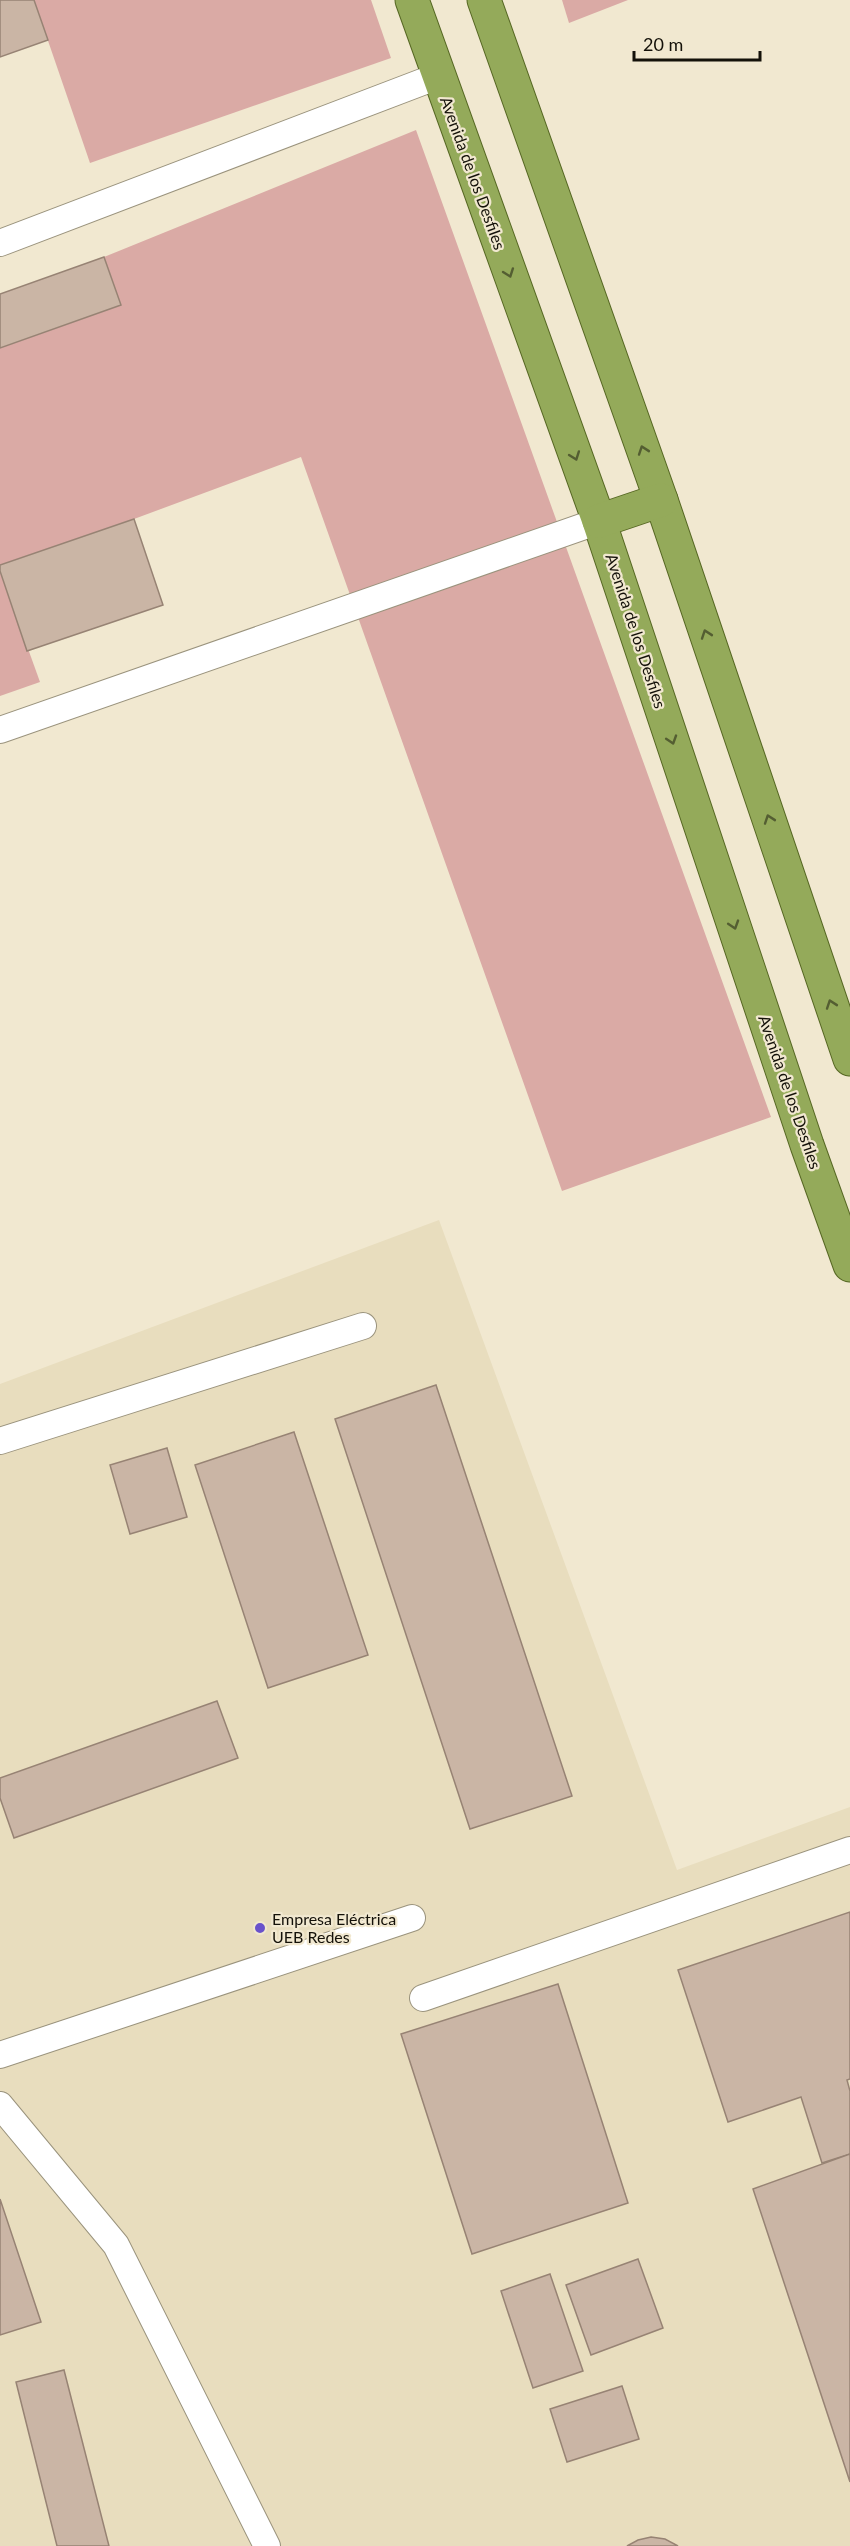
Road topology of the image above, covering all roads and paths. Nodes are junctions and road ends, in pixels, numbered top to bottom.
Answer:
1 (412, 0) edge
2 (484, 0) edge
3 (438, 76) junction
4 (0, 243) edge
5 (661, 500) junction
6 (599, 521) junction
7 (0, 730) edge
8 (850, 1059) edge
9 (850, 1265) edge
10 (363, 1326) dead end
11 (0, 1441) edge
12 (850, 1850) edge
13 (412, 1918) dead end
14 (423, 1998) dead end
15 (0, 2055) edge
16 (0, 2106) edge
17 (267, 2546) edge

1 - 3 highway, Avenida de los Desfiles
5 -> 2 highway
3 - 4 lane
3 -> 6 highway, Avenida de los Desfiles
5 - 6 highway
8 -> 5 highway
6 - 7 lane
6 -> 9 highway, Avenida de los Desfiles
10 - 11 lane
12 - 14 lane
13 - 15 lane
16 - 17 lane

